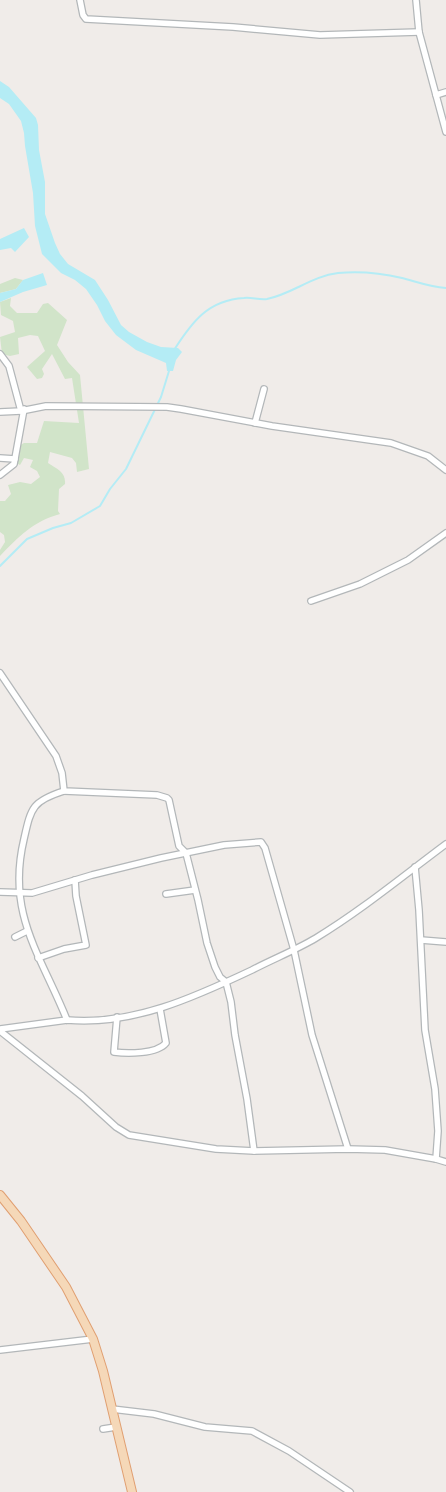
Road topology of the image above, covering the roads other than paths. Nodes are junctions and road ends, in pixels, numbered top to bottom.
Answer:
1 (80, 0) edge
2 (416, 0) edge
3 (419, 32) junction
4 (446, 92) edge
5 (436, 95) junction
6 (446, 132) edge
7 (0, 354) edge
8 (264, 389) dead end
9 (22, 410) junction
10 (0, 412) edge
11 (255, 422) junction
12 (0, 458) edge
13 (14, 459) junction
14 (446, 470) edge
15 (0, 475) edge
16 (446, 533) edge
17 (310, 601) dead end
18 (0, 673) edge
19 (64, 791) junction
20 (446, 844) edge
21 (186, 853) junction
22 (415, 867) junction
23 (75, 880) junction
24 (195, 890) junction
25 (0, 892) edge
26 (19, 893) junction
27 (166, 894) dead end
28 (27, 931) junction
29 (15, 937) dead end
30 (421, 940) junction
31 (446, 942) edge
32 (294, 950) junction
33 (38, 958) junction
34 (226, 982) junction
35 (160, 1009) junction
36 (117, 1018) junction
37 (67, 1020) junction
38 (0, 1030) edge
39 (348, 1149) junction
40 (254, 1151) junction
41 (436, 1159) junction
42 (446, 1162) edge
43 (0, 1195) edge
44 (93, 1339) junction
45 (0, 1350) edge
46 (112, 1409) junction
47 (116, 1427) junction
48 (103, 1429) dead end
49 (132, 1492) edge
50 (350, 1492) edge

1 - 3 street
2 - 3 street
3 - 5 street
4 - 5 street
5 - 6 street
7 - 9 street
8 - 11 street
9 - 10 street
9 - 11 street
9 - 13 street
11 - 14 street
12 - 13 street
13 - 15 street
16 - 17 street
18 - 19 street
19 - 21 street
19 - 26 street
20 - 22 street
21 - 23 street
21 - 24 street
21 - 32 street
22 - 30 street
22 - 32 street
23 - 26 street
23 - 33 street
24 - 27 street
24 - 34 street
25 - 26 street
26 - 28 street
28 - 29 street
28 - 33 street
30 - 31 street
30 - 41 street
32 - 34 street
32 - 39 street
33 - 37 street
34 - 35 street
34 - 40 street
35 - 36 street
35 - 36 street
36 - 37 street
37 - 38 street
38 - 40 street
39 - 40 street
39 - 41 street
41 - 42 street
43 - 44 main road
44 - 45 street
44 - 46 main road
46 - 47 main road
46 - 50 street
47 - 48 street
47 - 49 main road

